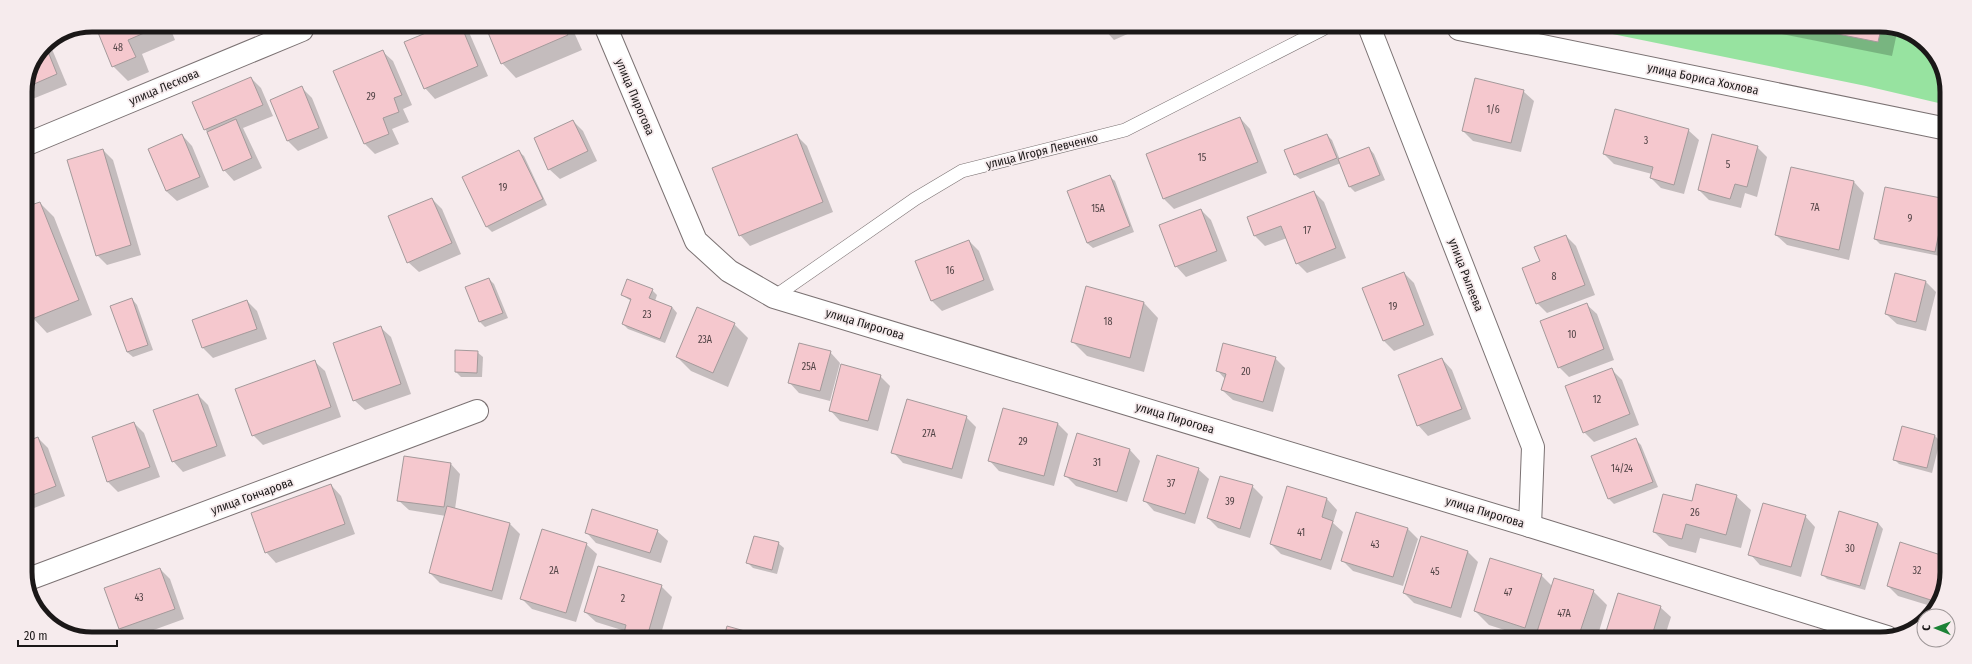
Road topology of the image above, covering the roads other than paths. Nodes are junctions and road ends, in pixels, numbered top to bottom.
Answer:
1 (297, 32) edge
2 (608, 32) edge
3 (1317, 32) edge
4 (1371, 32) edge
5 (1474, 32) edge
6 (1940, 128) edge
7 (32, 142) edge
8 (774, 297) junction
9 (477, 411) dead end
10 (1530, 526) junction
11 (32, 578) edge
12 (1871, 632) edge

1 - 7 street, улица Лескова
2 - 8 street, улица Пирогова
3 - 8 lane, улица Игоря Левченко
4 - 10 street, улица Рылеева
5 - 6 street, улица Бориса Хохлова
8 - 10 street, улица Пирогова
9 - 11 street, улица Гончарова
10 - 12 street, улица Пирогова

